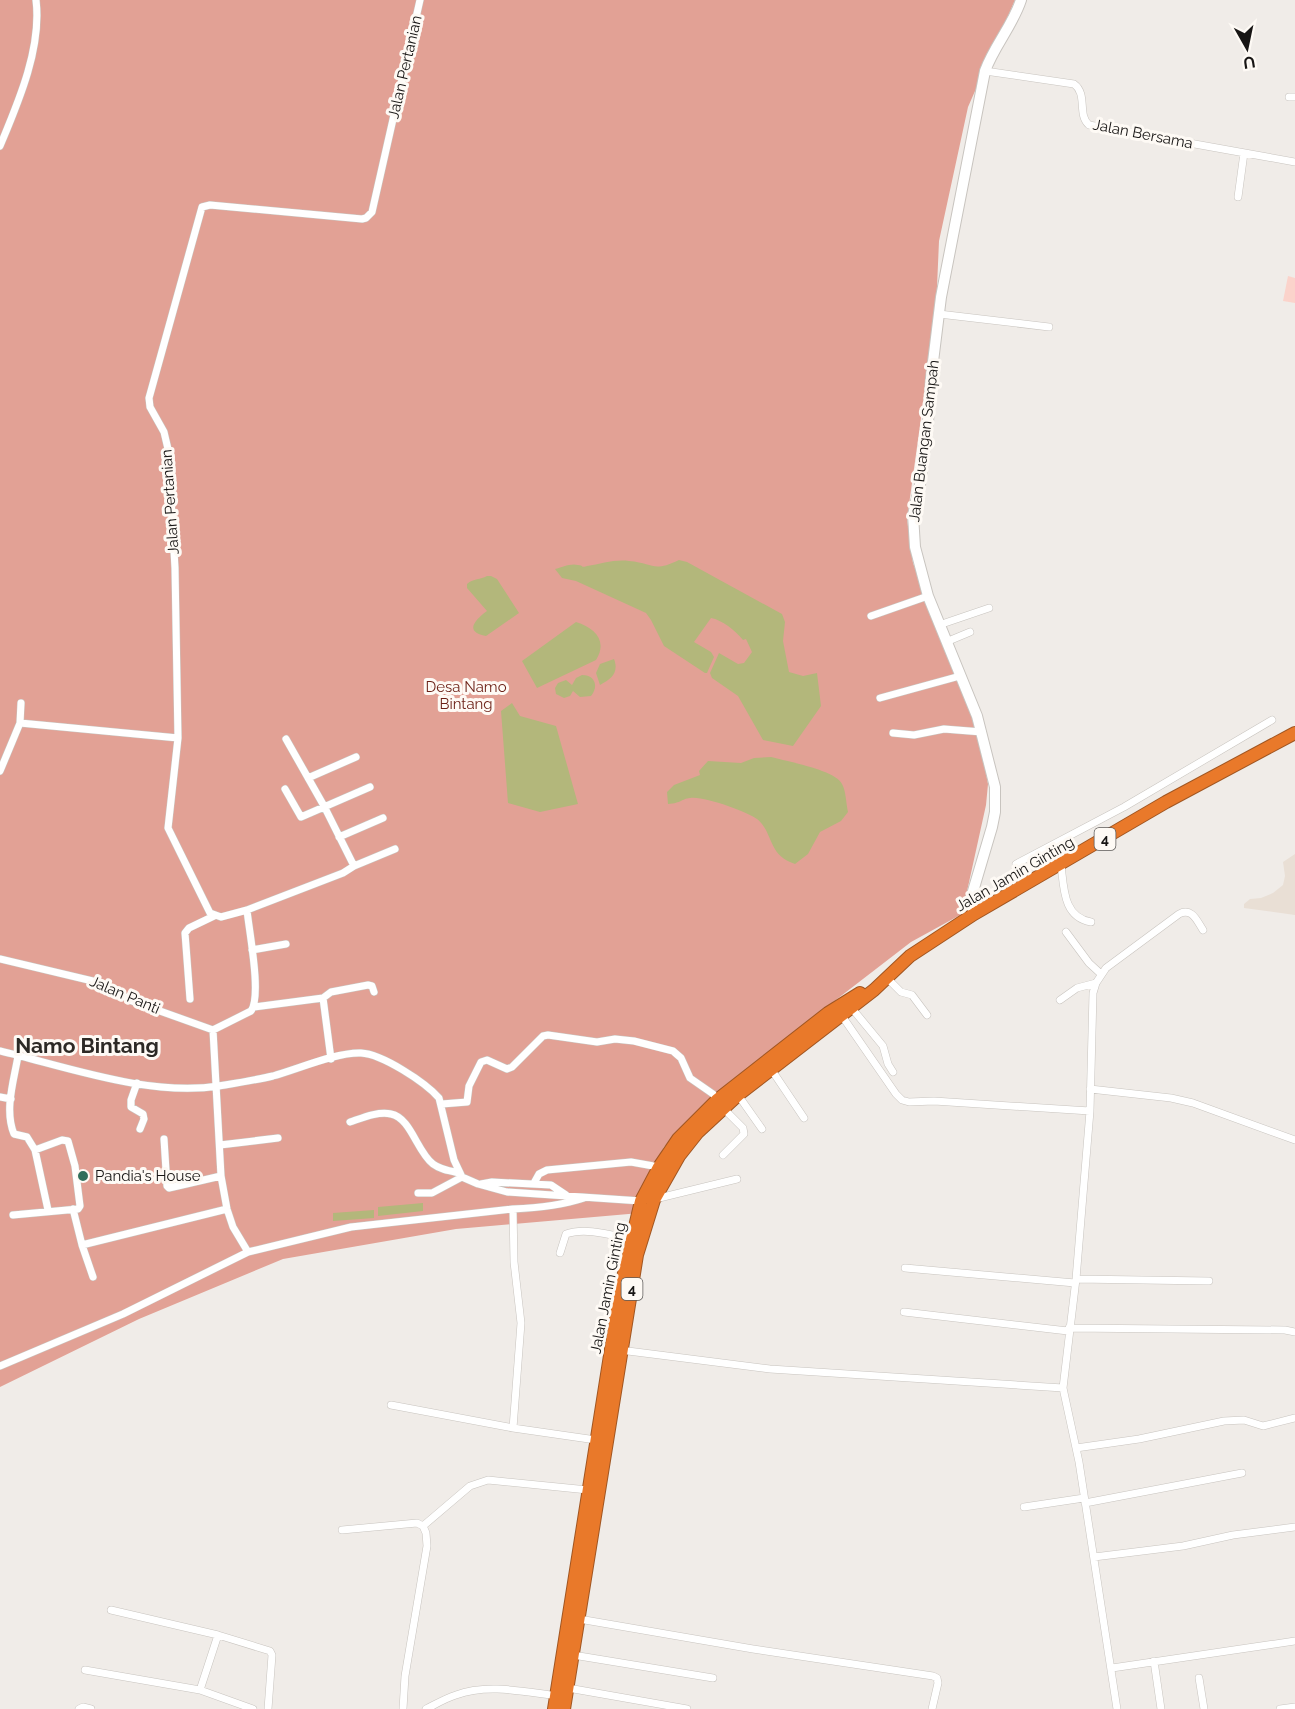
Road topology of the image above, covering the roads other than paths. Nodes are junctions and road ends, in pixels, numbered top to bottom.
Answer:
1 (36, 0) edge
2 (420, 0) edge
3 (1021, 0) edge
4 (985, 71) junction
5 (0, 146) edge
6 (1244, 153) junction
7 (1295, 162) edge
8 (1238, 197) dead end
9 (939, 314) junction
10 (1048, 327) dead end
11 (928, 596) junction
12 (989, 608) dead end
13 (871, 616) dead end
14 (939, 625) junction
15 (970, 632) dead end
16 (946, 642) junction
17 (960, 676) junction
18 (880, 698) dead end
19 (21, 703) dead end
20 (1272, 720) dead end
21 (20, 723) junction
22 (982, 732) junction
23 (893, 733) dead end
24 (1295, 733) edge
25 (178, 738) junction
26 (286, 739) dead end
27 (356, 757) dead end
28 (0, 771) edge
29 (308, 778) junction
30 (370, 787) dead end
31 (285, 789) dead end
32 (324, 806) junction
33 (1124, 807) junction
34 (383, 818) dead end
35 (1133, 822) junction
36 (339, 837) junction
37 (395, 849) dead end
38 (1016, 864) dead end
39 (1061, 865) junction
40 (354, 866) junction
41 (247, 910) junction
42 (974, 914) junction
43 (214, 916) junction
44 (1090, 922) dead end
45 (1203, 930) dead end
46 (1066, 932) dead end
47 (286, 944) dead end
48 (252, 950) junction
49 (0, 958) edge
50 (1101, 974) junction
51 (884, 979) junction
52 (1096, 983) junction
53 (374, 992) dead end
54 (323, 998) junction
55 (190, 999) dead end
56 (1060, 1000) dead end
57 (849, 1005) junction
58 (254, 1007) junction
59 (927, 1015) dead end
60 (842, 1016) junction
61 (213, 1030) junction
62 (0, 1051) edge
63 (18, 1056) junction
64 (331, 1059) junction
65 (771, 1069) junction
66 (892, 1072) dead end
67 (137, 1083) junction
68 (216, 1086) junction
69 (1090, 1089) junction
70 (738, 1095) junction
71 (0, 1097) edge
72 (10, 1099) junction
73 (442, 1104) junction
74 (720, 1104) junction
75 (1090, 1112) junction
76 (804, 1118) dead end
77 (350, 1122) dead end
78 (140, 1129) dead end
79 (762, 1129) dead end
80 (278, 1138) dead end
81 (164, 1139) dead end
82 (1295, 1140) edge
83 (220, 1144) junction
84 (35, 1150) junction
85 (723, 1155) dead end
86 (659, 1167) junction
87 (461, 1175) junction
88 (221, 1176) junction
89 (737, 1179) dead end
90 (478, 1184) junction
91 (534, 1184) junction
92 (418, 1193) dead end
93 (566, 1195) junction
94 (586, 1198) junction
95 (647, 1200) junction
96 (72, 1209) junction
97 (227, 1209) junction
98 (513, 1209) junction
99 (48, 1210) junction
100 (13, 1215) dead end
101 (631, 1239) junction
102 (82, 1245) junction
103 (248, 1252) junction
104 (560, 1253) dead end
105 (905, 1268) dead end
106 (93, 1277) dead end
107 (1075, 1281) junction
108 (1209, 1281) dead end
109 (903, 1312) dead end
110 (1068, 1329) junction
111 (1295, 1332) edge
112 (617, 1349) junction
113 (0, 1366) edge
114 (1063, 1388) junction
115 (391, 1405) dead end
116 (1295, 1418) edge
117 (513, 1428) junction
118 (596, 1440) junction
119 (1076, 1448) junction
120 (1242, 1473) dead end
121 (588, 1490) junction
122 (1084, 1500) junction
123 (1024, 1507) dead end
124 (423, 1526) junction
125 (1295, 1527) edge
126 (342, 1530) dead end
127 (1094, 1557) junction
128 (111, 1610) dead end
129 (579, 1618) junction
130 (218, 1635) junction
131 (1295, 1641) edge
132 (573, 1654) junction
133 (1154, 1660) junction
134 (1112, 1668) junction
135 (85, 1670) dead end
136 (713, 1677) dead end
137 (1199, 1678) dead end
138 (200, 1690) junction
139 (563, 1695) edge
140 (1295, 1707) edge
141 (79, 1709) edge
142 (91, 1709) edge
143 (253, 1709) edge
144 (268, 1709) edge
145 (403, 1709) edge
146 (426, 1709) edge
147 (554, 1709) edge
148 (687, 1709) edge
149 (932, 1709) edge
150 (1117, 1709) edge
151 (1161, 1709) edge
152 (1204, 1709) edge
153 (1280, 1709) edge

1 - 5 street
2 - 25 street, Jalan Pertanian
3 - 4 street, Jalan Buangan Sampah
4 - 6 street, Jalan Bersama
4 - 9 street, Jalan Buangan Sampah
6 - 7 street, Jalan Bersama
6 - 8 street
9 - 10 street
9 - 11 street, Jalan Buangan Sampah
11 - 13 street
11 - 14 street, Jalan Buangan Sampah
12 - 14 street
14 - 16 street, Jalan Buangan Sampah
15 - 16 street
16 - 17 street, Jalan Buangan Sampah
17 - 18 street
17 - 22 street, Jalan Buangan Sampah
19 - 21 street
20 - 33 street
21 - 25 street
21 - 28 street
22 - 23 street
22 - 42 street, Jalan Buangan Sampah
24 - 35 highway, Jalan Jamin Ginting / 4
25 - 43 street, Jalan Pertanian
26 - 29 street
27 - 29 street
29 - 32 street
30 - 32 street
31 - 32 street
32 - 36 street
33 - 35 street
33 - 38 street
34 - 36 street
35 - 39 highway, Jalan Jamin Ginting / 4
36 - 40 street
37 - 40 street
39 - 42 highway, Jalan Jamin Ginting / 4
39 - 44 street
40 - 41 street
41 - 43 street
41 - 48 street
42 - 51 highway, Jalan Jamin Ginting / 4
43 - 55 street
45 - 50 street
46 - 50 street
47 - 48 street
48 - 58 street
49 - 61 street, Jalan Panti
50 - 52 street
51 - 57 highway, Jalan Jamin Ginting / 4
51 - 59 street
52 - 56 street
52 - 69 street
53 - 54 street
54 - 58 street
54 - 64 street
57 - 60 highway, Jalan Jamin Ginting / 4
57 - 66 street
57 - 74 highway, Jalan Jamin Ginting / 4
58 - 61 street
60 - 65 highway, Jalan Jamin Ginting / 4
60 - 75 street
61 - 68 street
62 - 63 street
63 - 67 street
63 - 72 street
64 - 68 street
64 - 73 street
65 - 70 highway, Jalan Jamin Ginting / 4
65 - 76 street
67 - 68 street
67 - 78 street
68 - 83 street
69 - 75 street
69 - 82 street
70 - 74 highway, Jalan Jamin Ginting / 4
70 - 79 street
71 - 72 street
72 - 84 street
73 - 74 street
73 - 87 street
74 - 85 street
74 - 86 highway, Jalan Jamin Ginting / 4
74 - 95 highway, Jalan Jamin Ginting / 4
75 - 107 street
77 - 87 street
80 - 83 street
81 - 88 street
83 - 88 street
84 - 96 street
84 - 99 street
86 - 91 street
86 - 95 highway, Jalan Jamin Ginting / 4
87 - 90 street
87 - 92 street
88 - 97 street
89 - 95 street
90 - 91 street
90 - 93 street
91 - 93 street
93 - 94 street
94 - 95 street
94 - 98 street
95 - 101 highway, Jalan Jamin Ginting / 4
95 - 112 highway, Jalan Jamin Ginting / 4
96 - 99 street
96 - 102 street
97 - 102 street
97 - 103 street
98 - 103 street
98 - 117 street
99 - 100 street
101 - 104 street
101 - 112 highway, Jalan Jamin Ginting / 4
102 - 106 street
103 - 113 street
105 - 107 street
107 - 108 street
107 - 110 street
109 - 110 street
110 - 111 street
110 - 114 street
112 - 114 street
112 - 118 highway, Jalan Jamin Ginting / 4
112 - 129 highway, Jalan Jamin Ginting / 4
114 - 119 street
115 - 117 street
116 - 119 street
117 - 118 street
118 - 121 highway, Jalan Jamin Ginting / 4
119 - 122 street
120 - 122 street
121 - 124 street
121 - 139 highway, Jalan Jamin Ginting / 4
122 - 123 street
122 - 127 street
124 - 126 street
124 - 145 street
125 - 127 street
127 - 134 street
128 - 130 street
129 - 132 highway, Jalan Jamin Ginting / 4
129 - 149 street
130 - 138 street
130 - 144 street
131 - 133 street
132 - 136 street
132 - 139 highway, Jalan Jamin Ginting / 4
133 - 134 street
133 - 151 street
134 - 150 street
135 - 138 street
137 - 152 street
138 - 143 street
139 - 146 street
139 - 147 highway, Jalan Jamin Ginting / 4
139 - 148 street
140 - 153 street
141 - 142 street

